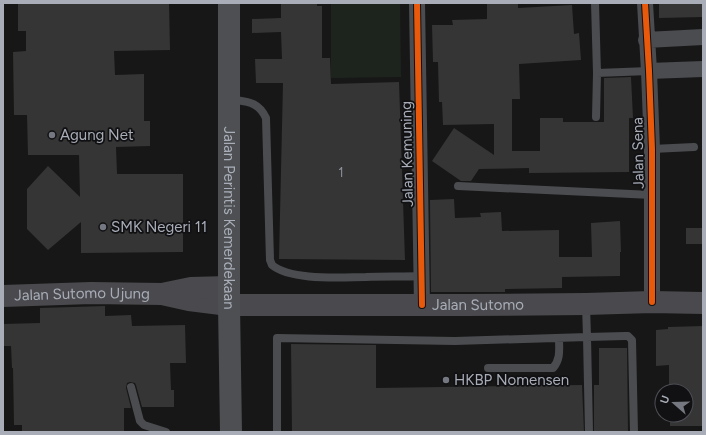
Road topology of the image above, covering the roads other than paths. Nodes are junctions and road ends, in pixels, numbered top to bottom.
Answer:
1 (229, 3) edge
2 (417, 3) edge
3 (595, 3) edge
4 (645, 3) edge
5 (703, 37) edge
6 (646, 40) junction
7 (703, 69) edge
8 (650, 71) junction
9 (597, 73) junction
10 (230, 99) junction
11 (596, 117) dead end
12 (694, 147) dead end
13 (652, 149) junction
14 (458, 186) dead end
15 (652, 195) junction
16 (422, 276) junction
17 (3, 296) edge
18 (229, 296) junction
19 (652, 302) junction
20 (703, 303) edge
21 (586, 304) junction
22 (422, 305) junction
23 (587, 337) junction
24 (559, 338) junction
25 (488, 368) dead end
26 (131, 387) dead end
27 (166, 432) edge
28 (231, 432) edge
29 (277, 432) edge
30 (589, 432) edge
31 (634, 432) edge

1 - 10 main road, Jalan Perintis Kemerdekaan
2 - 16 street, Jalan Kemuning
3 - 9 lane
4 - 6 street, Jalan Sena
5 - 6 street
6 - 8 street, Jalan Sena
7 - 8 street
8 - 9 lane
8 - 13 street, Jalan Sena
9 - 11 lane
10 - 16 lane
10 - 18 main road, Jalan Perintis Kemerdekaan
12 - 13 lane
13 - 15 street, Jalan Sena
14 - 15 lane
15 - 19 street, Jalan Sena
16 - 22 street, Jalan Kemuning
17 - 18 main road, Jalan Sutomo Ujung
18 - 22 main road, Jalan Sutomo
18 - 28 main road, Jalan Perintis Kemerdekaan
19 - 20 main road, Jalan Sutomo
19 - 21 main road, Jalan Sutomo
21 - 22 main road, Jalan Sutomo
21 - 23 lane
23 - 24 lane
23 - 30 lane
23 - 31 lane
24 - 25 lane
24 - 29 lane
26 - 27 lane

